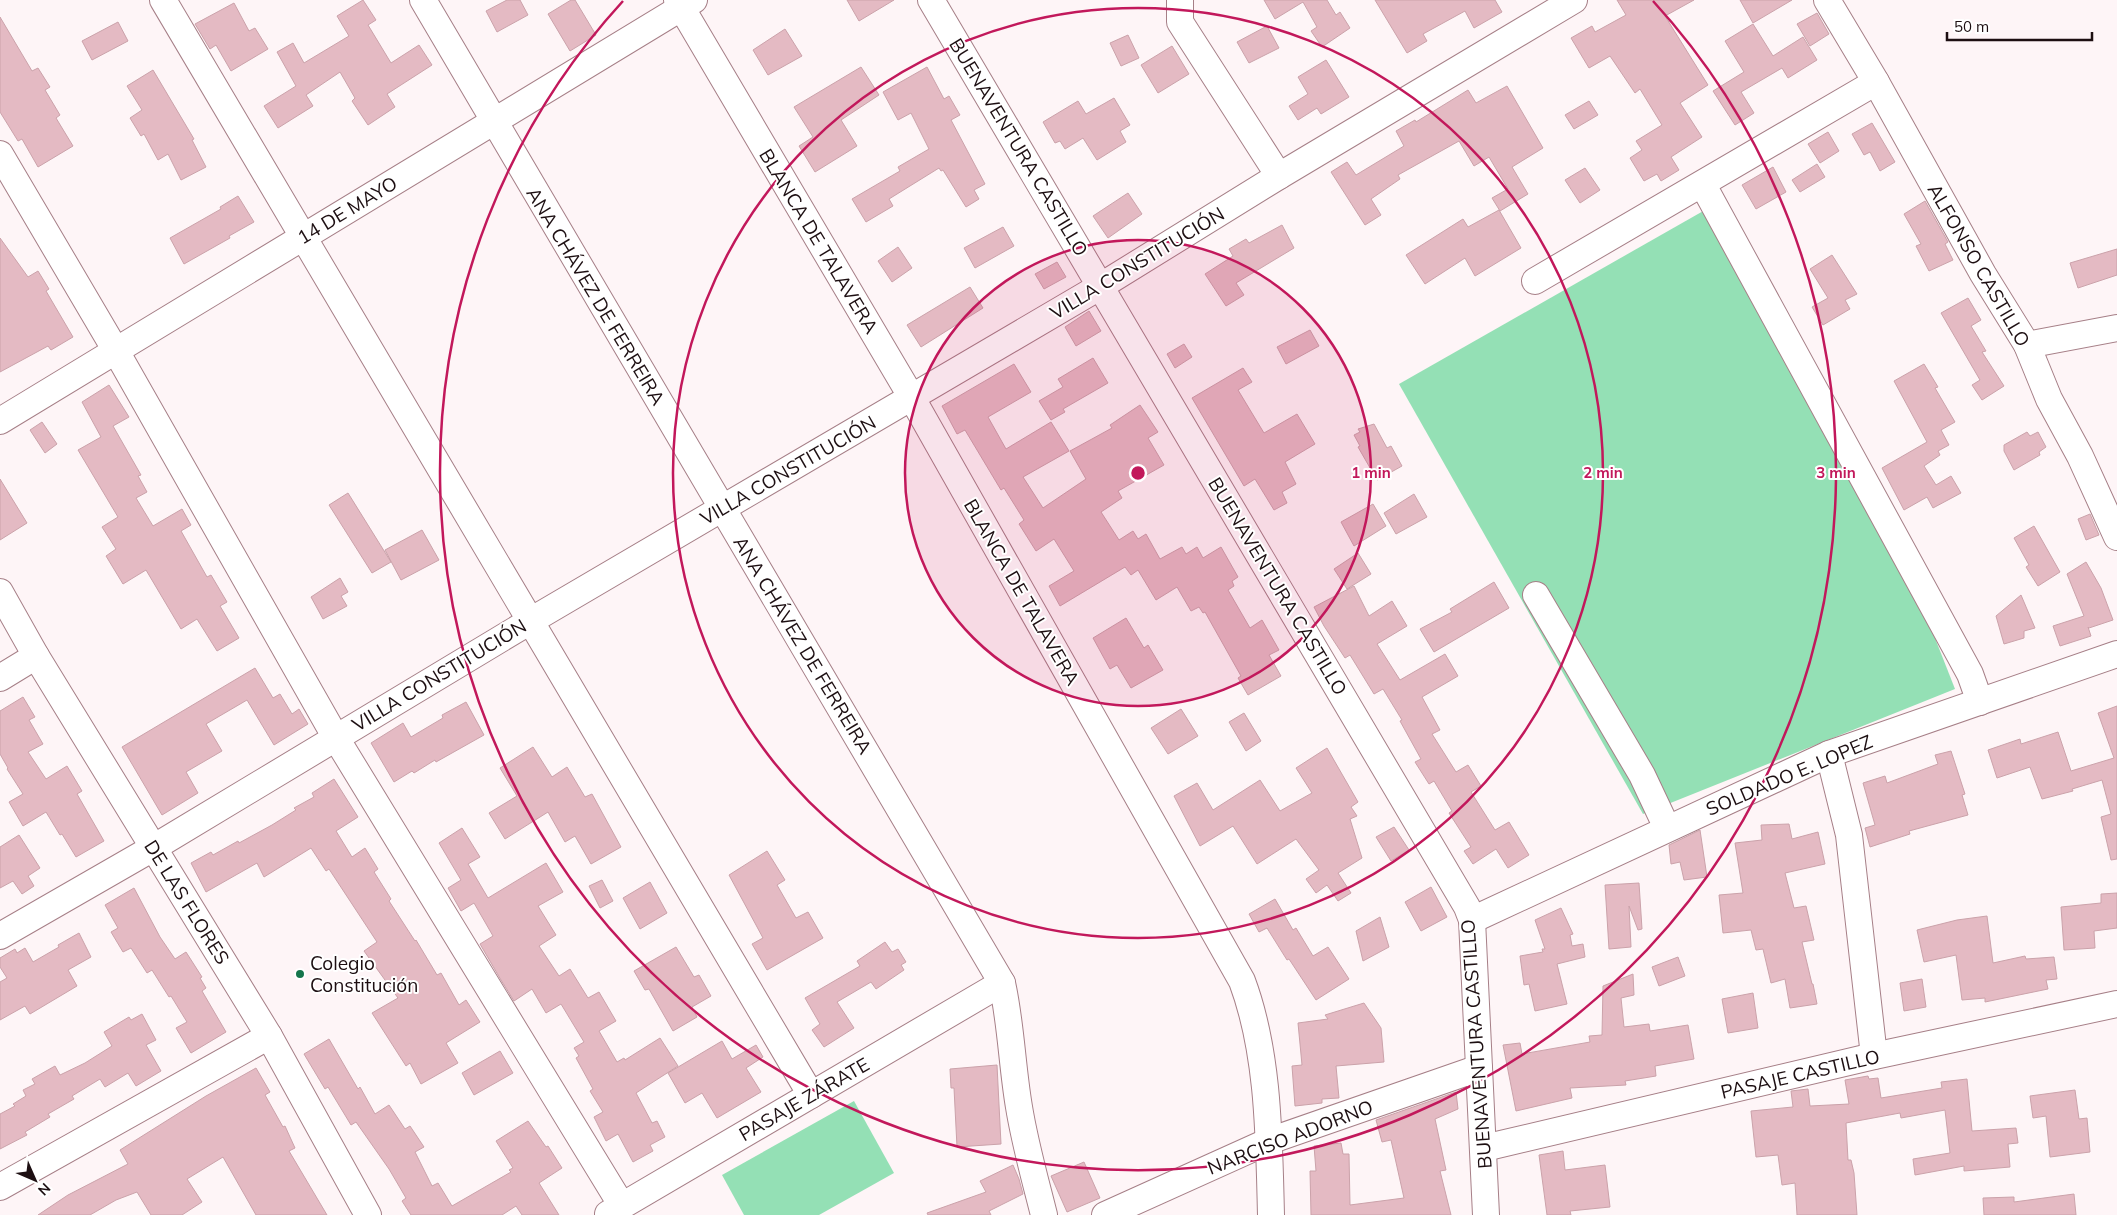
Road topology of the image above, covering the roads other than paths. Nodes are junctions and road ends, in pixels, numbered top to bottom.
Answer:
1 (163, 0) edge
2 (423, 0) edge
3 (931, 0) edge
4 (1180, 0) edge
5 (1574, 0) edge
6 (1827, 0) edge
7 (684, 3) edge
8 (1876, 82) junction
9 (493, 121) junction
10 (0, 154) edge
11 (1279, 176) junction
12 (1702, 185) junction
13 (304, 236) junction
14 (1535, 280) dead end
15 (1101, 286) junction
16 (2117, 328) edge
17 (2027, 345) junction
18 (116, 351) junction
19 (912, 398) junction
20 (0, 422) edge
21 (722, 509) junction
22 (2117, 537) edge
23 (0, 592) edge
24 (1536, 595) dead end
25 (532, 620) junction
26 (2117, 654) edge
27 (36, 656) junction
28 (0, 678) edge
29 (1980, 702) junction
30 (336, 738) junction
31 (1829, 754) junction
32 (1667, 828) junction
33 (153, 848) junction
34 (1472, 920) junction
35 (0, 936) edge
36 (1002, 983) junction
37 (2116, 1011) edge
38 (269, 1036) junction
39 (1874, 1056) junction
40 (1479, 1068) junction
41 (811, 1095) junction
42 (1269, 1142) junction
43 (1484, 1148) junction
44 (0, 1187) edge
45 (614, 1211) edge
46 (368, 1215) edge
47 (1044, 1215) edge
48 (1105, 1215) edge
49 (1271, 1215) edge
50 (1486, 1215) edge

1 - 13 street
2 - 9 street, ANA CHÁVEZ DE FERREIRA
3 - 15 street, BUENAVENTURA CASTILLO
4 - 11 street
5 - 11 street, VILLA CONSTITUCIÓN
6 - 8 street, ALFONSO CASTILLO
7 - 9 street, 14 DE MAYO
7 - 19 street, BLANCA DE TALAVERA
8 - 12 street
8 - 17 street, ALFONSO CASTILLO
9 - 13 street, 14 DE MAYO
9 - 21 street, ANA CHÁVEZ DE FERREIRA
10 - 18 street
11 - 15 street, VILLA CONSTITUCIÓN
12 - 14 street
12 - 29 street
13 - 18 street, 14 DE MAYO
13 - 25 street
15 - 19 street, VILLA CONSTITUCIÓN
15 - 34 street, BUENAVENTURA CASTILLO
16 - 17 street
17 - 22 street, ALFONSO CASTILLO
18 - 20 street, 14 DE MAYO
18 - 30 street
19 - 21 street, VILLA CONSTITUCIÓN
19 - 42 street, BLANCA DE TALAVERA
21 - 25 street, VILLA CONSTITUCIÓN
21 - 36 street, ANA CHÁVEZ DE FERREIRA
23 - 27 street, DE LAS FLORES
24 - 32 street
25 - 30 street, VILLA CONSTITUCIÓN
25 - 41 street
26 - 29 street, SOLDADO E. LOPEZ
27 - 28 street
27 - 33 street, DE LAS FLORES
29 - 31 street, SOLDADO E. LOPEZ
30 - 33 street, VILLA CONSTITUCIÓN
30 - 45 street
31 - 32 street, SOLDADO E. LOPEZ
31 - 39 street
32 - 34 street, SOLDADO E. LOPEZ
33 - 35 street, VILLA CONSTITUCIÓN
33 - 38 street, DE LAS FLORES
34 - 40 street, BUENAVENTURA CASTILLO
36 - 41 street, PASAJE ZÁRATE
36 - 47 street, ANA CHÁVEZ DE FERREIRA
37 - 39 street, PASAJE CASTILLO
38 - 44 street
38 - 46 street, DE LAS FLORES
39 - 43 street, PASAJE CASTILLO
40 - 42 street, NARCISO ADORNO
40 - 43 street, BUENAVENTURA CASTILLO
41 - 45 street, PASAJE ZÁRATE
42 - 48 street, NARCISO ADORNO
42 - 49 street, BLANCA DE TALAVERA
43 - 50 street, BUENAVENTURA CASTILLO

